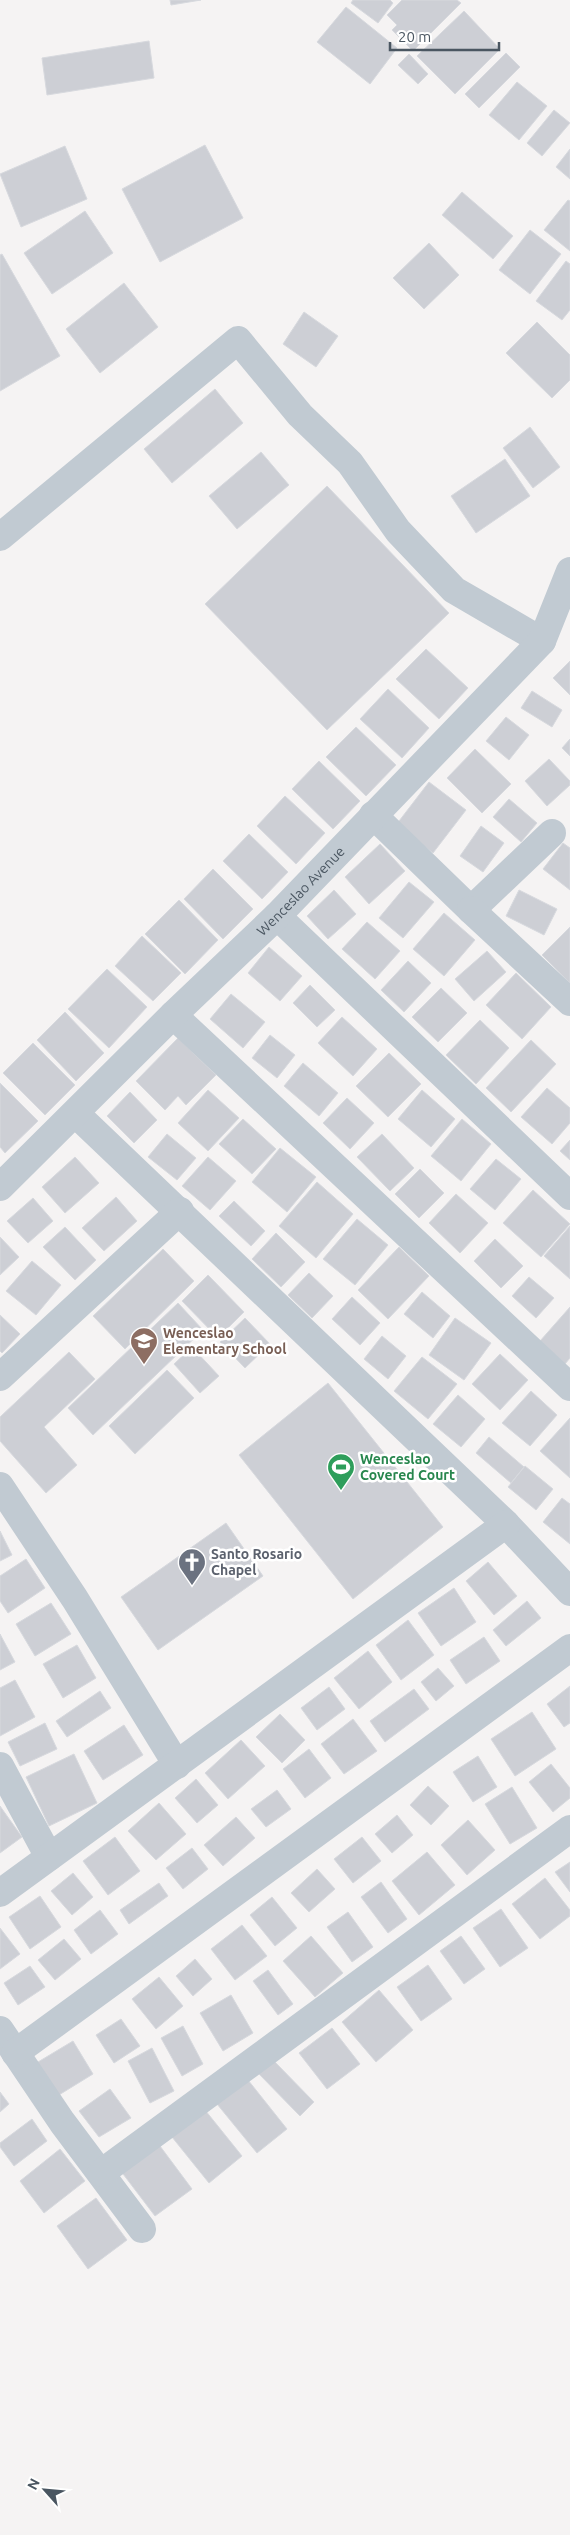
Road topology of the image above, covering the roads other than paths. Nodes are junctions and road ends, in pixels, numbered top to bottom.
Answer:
1 (0, 537) edge
2 (570, 571) edge
3 (542, 641) junction
4 (373, 815) junction
5 (552, 833) dead end
6 (471, 910) junction
7 (276, 916) junction
8 (570, 1002) edge
9 (173, 1015) junction
10 (76, 1114) junction
11 (0, 1187) edge
12 (570, 1196) edge
13 (180, 1211) junction
14 (0, 1377) edge
15 (570, 1388) edge
16 (0, 1486) edge
17 (506, 1524) junction
18 (570, 1592) edge
19 (570, 1648) edge
20 (0, 1766) edge
21 (177, 1766) junction
22 (570, 1829) edge
23 (49, 1856) junction
24 (0, 1893) edge
25 (0, 2030) edge
26 (15, 2053) junction
27 (100, 2173) junction
28 (142, 2229) dead end

1 - 3 street
2 - 3 street, Wenceslao Avenue
3 - 4 street, Wenceslao Avenue
4 - 6 street
4 - 7 street, Wenceslao Avenue
5 - 6 street
6 - 8 street
7 - 9 street, Wenceslao Avenue
7 - 12 street
9 - 10 street, Wenceslao Avenue
9 - 15 street
10 - 11 street, Wenceslao Avenue
10 - 13 street
13 - 14 street
13 - 17 street
16 - 21 street
17 - 18 street
17 - 21 street
19 - 26 street
20 - 23 street
21 - 23 street
22 - 27 street
23 - 24 street
25 - 26 street
26 - 27 street
27 - 28 street

